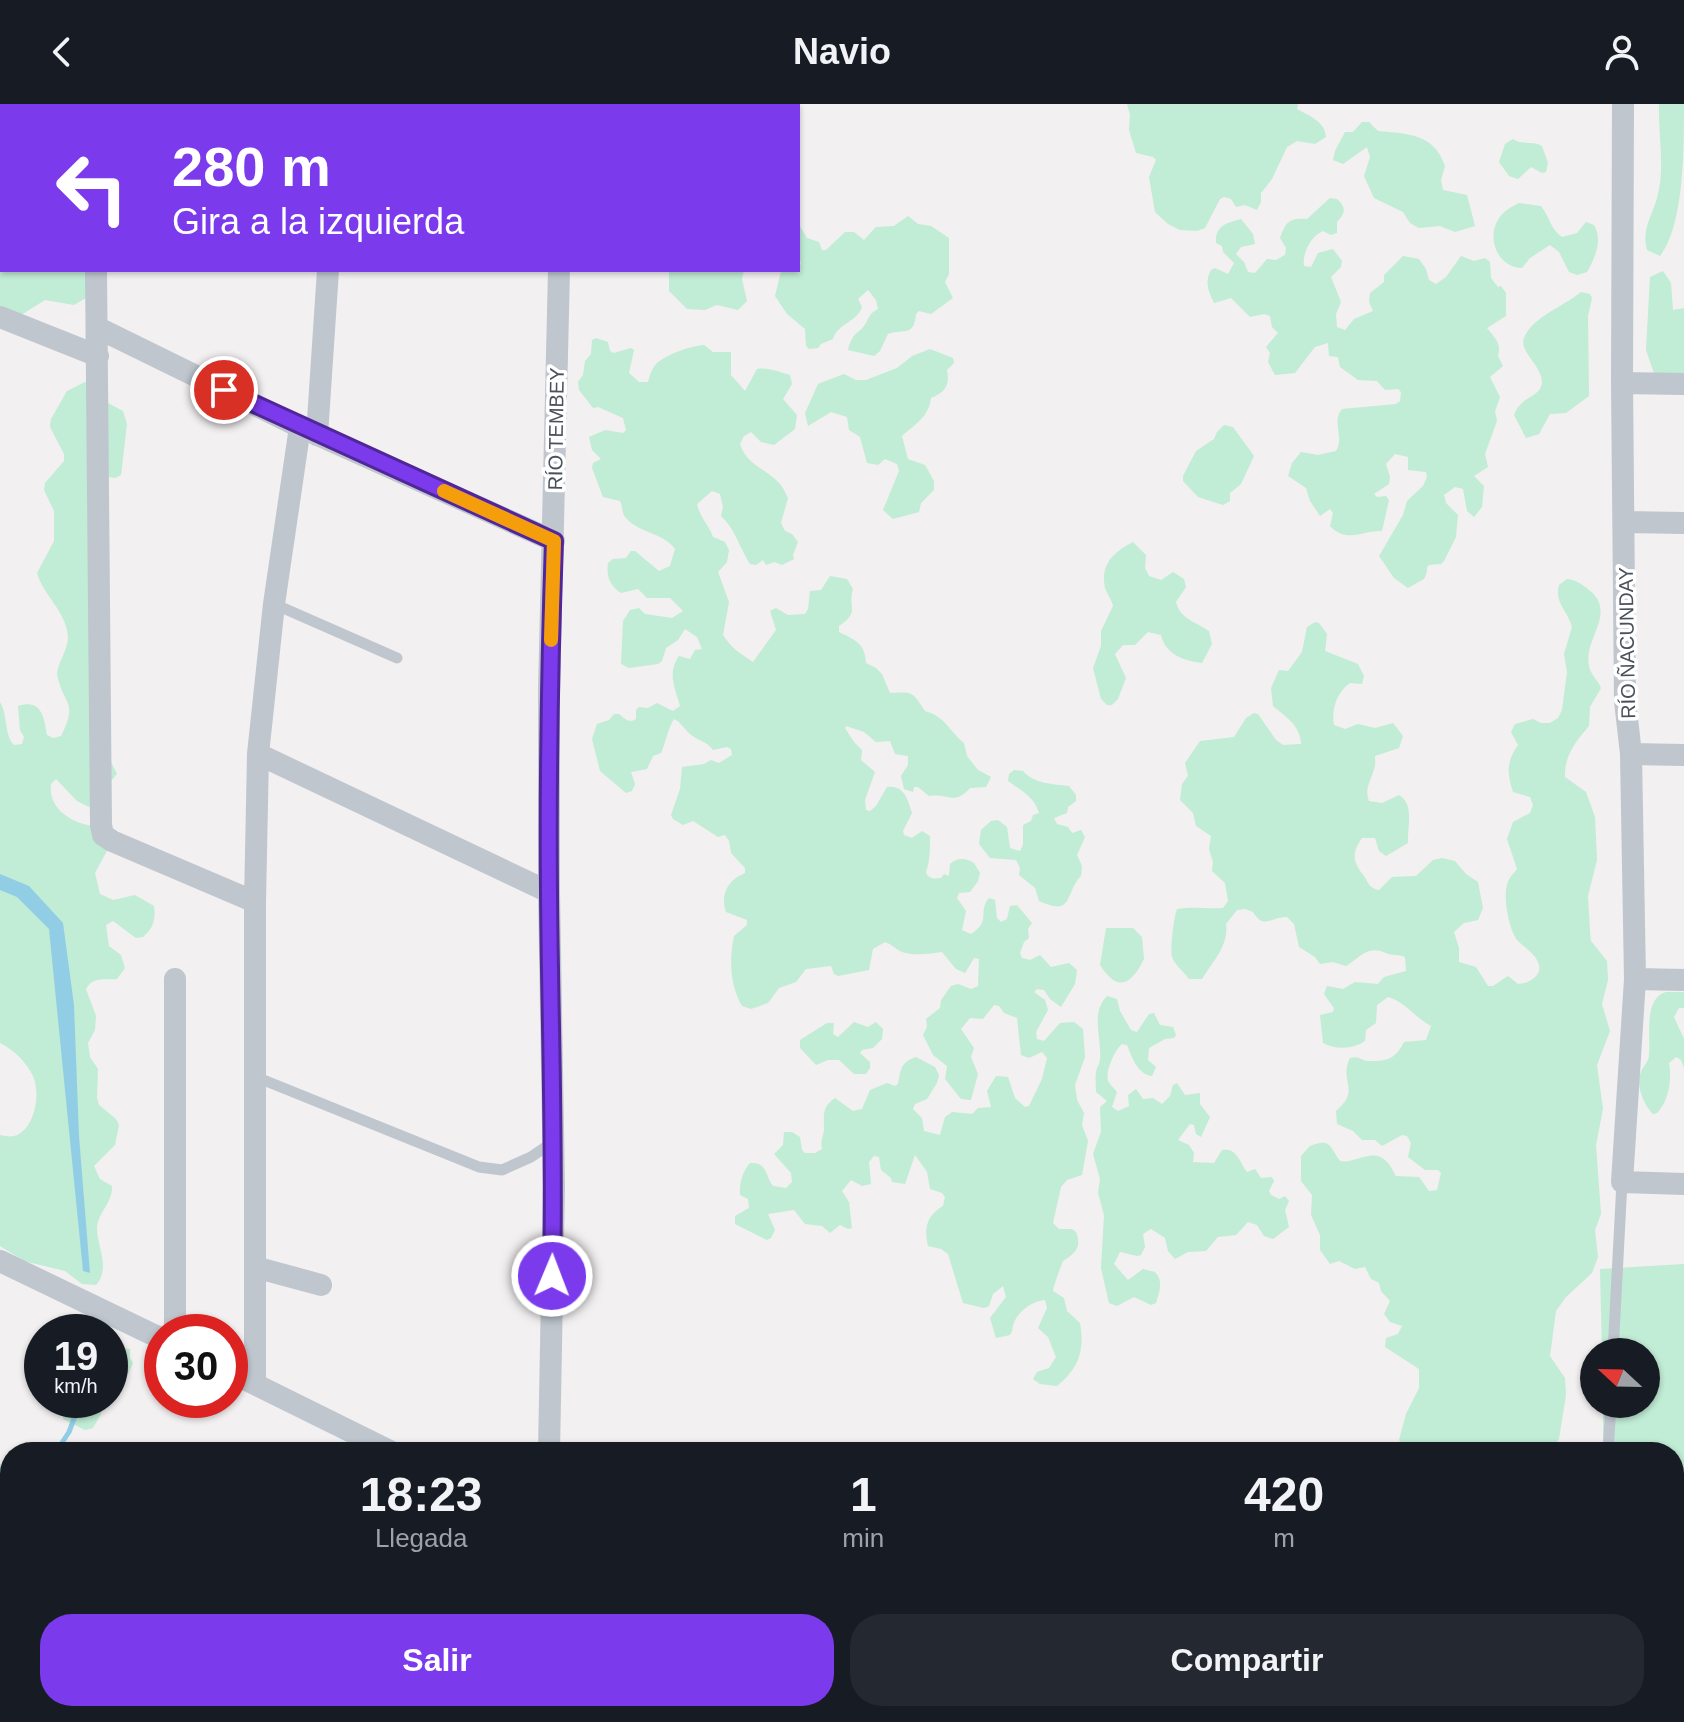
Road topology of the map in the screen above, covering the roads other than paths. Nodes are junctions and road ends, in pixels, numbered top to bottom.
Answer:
1 (1623, 104) edge
2 (96, 272) edge
3 (328, 272) edge
4 (559, 272) edge
5 (0, 317) edge
6 (98, 328) junction
7 (98, 356) junction
8 (1622, 383) junction
9 (1684, 384) edge
10 (309, 431) junction
11 (1625, 522) junction
12 (1684, 523) edge
13 (554, 541) junction
14 (274, 604) junction
15 (397, 658) dead end
16 (258, 754) junction
17 (1631, 754) junction
18 (1684, 755) edge
19 (549, 892) junction
20 (255, 902) junction
21 (175, 979) dead end
22 (1635, 979) junction
23 (1684, 980) edge
24 (256, 1077) junction
25 (553, 1142) junction
26 (1622, 1182) junction
27 (1684, 1184) edge
28 (0, 1261) edge
29 (255, 1267) junction
30 (321, 1285) dead end
31 (175, 1314) edge
32 (144, 1330) edge
33 (1614, 1338) edge
34 (248, 1381) edge
35 (255, 1384) junction
36 (1610, 1418) edge
37 (372, 1442) edge
38 (549, 1442) edge
39 (1609, 1442) edge

1 - 8 street, RÍO ÑACUNDAY
2 - 6 street
3 - 10 street
4 - 13 street, RÍO TEMBEY
5 - 7 street
6 - 7 street
6 - 10 street
7 - 20 street
8 - 9 street
8 - 11 street, RÍO ÑACUNDAY
10 - 13 street
10 - 14 street
11 - 12 street
11 - 17 street, RÍO ÑACUNDAY
13 - 19 street, RÍO TEMBEY
14 - 15 lane
14 - 16 street
16 - 19 street
16 - 20 street
17 - 18 street
17 - 22 street, RÍO ÑACUNDAY
19 - 25 street, RÍO TEMBEY
20 - 24 street
21 - 31 street
22 - 23 street
22 - 26 street, RÍO ÑACUNDAY
24 - 25 lane
24 - 29 street
25 - 38 street, RÍO TEMBEY
26 - 27 street
26 - 33 lane
28 - 32 street
29 - 30 street
29 - 35 street
34 - 35 street
35 - 37 street
36 - 39 lane

